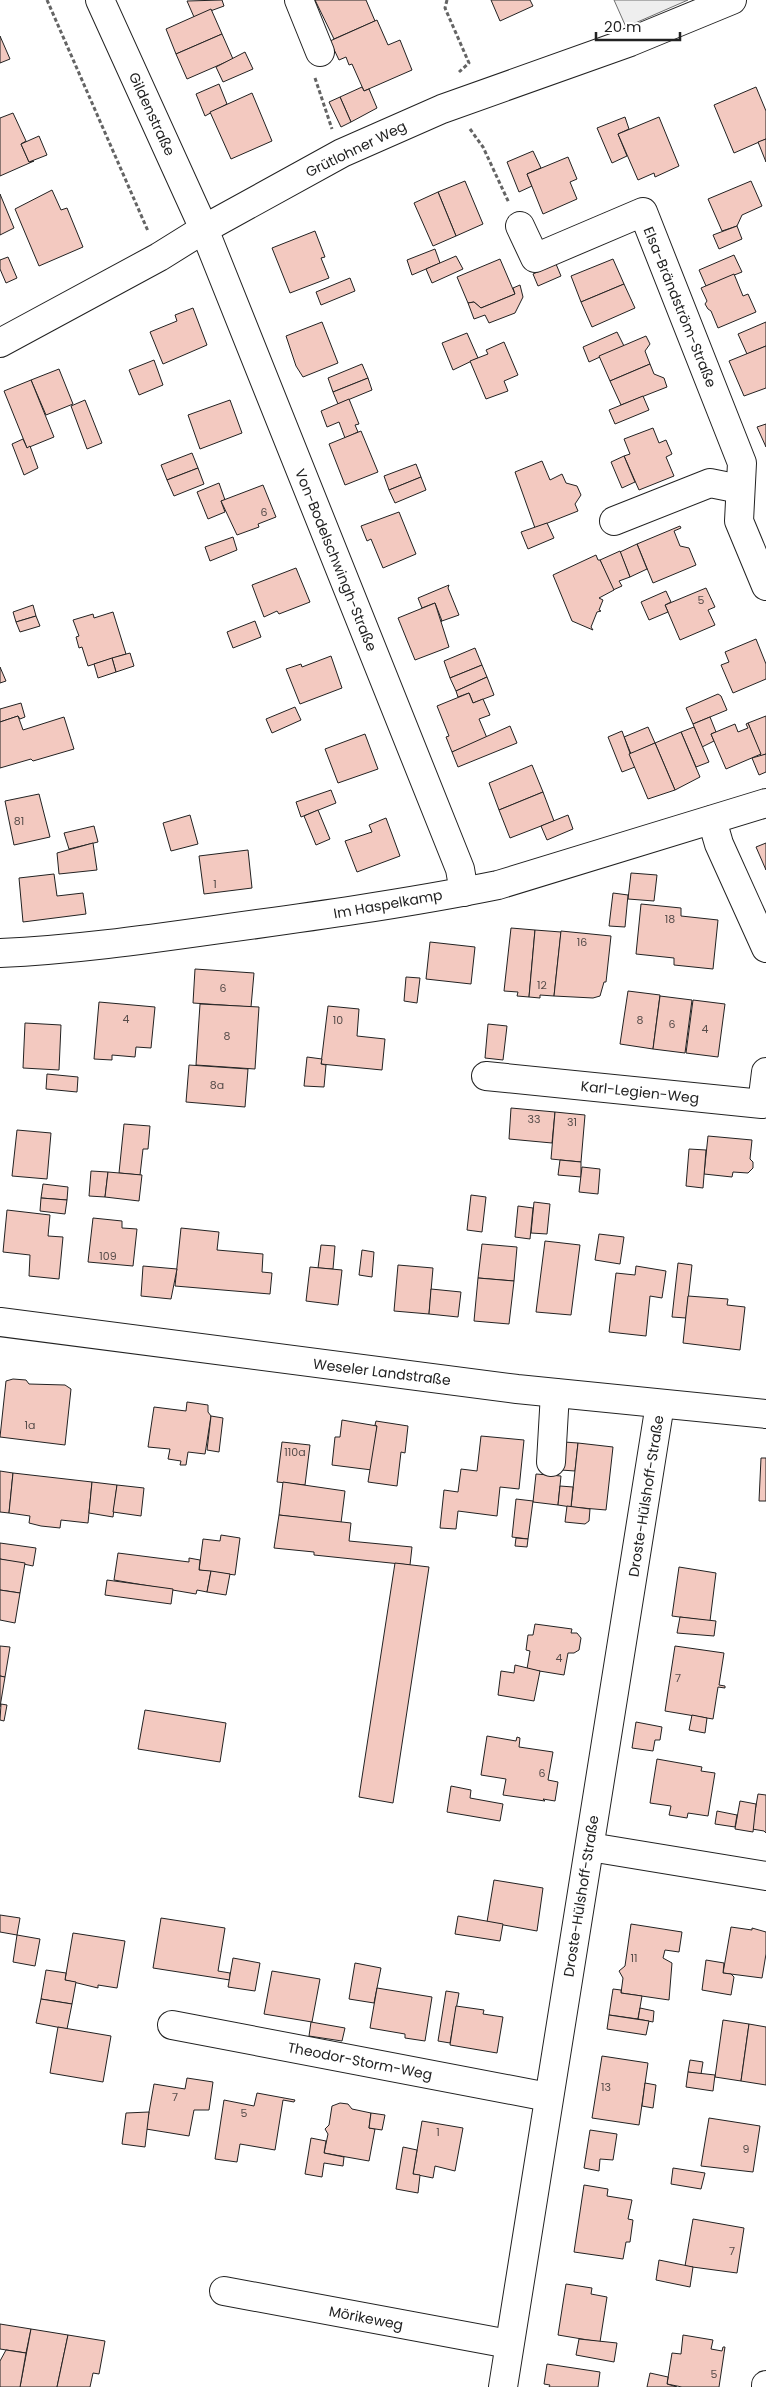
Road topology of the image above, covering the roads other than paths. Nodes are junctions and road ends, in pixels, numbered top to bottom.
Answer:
1 (100, 0) edge
2 (298, 0) edge
3 (732, 0) edge
4 (320, 52) road end
5 (520, 226) road end
6 (204, 229) junction
7 (0, 343) edge
8 (740, 489) junction
9 (614, 521) dead end
10 (766, 586) edge
11 (766, 803) edge
12 (712, 820) junction
13 (464, 892) junction
14 (766, 948) edge
15 (0, 953) edge
16 (766, 1072) edge
17 (486, 1076) dead end
18 (0, 1322) edge
19 (555, 1393) junction
20 (660, 1404) junction
21 (766, 1414) edge
22 (551, 1462) dead end
23 (590, 1847) junction
24 (766, 1876) edge
25 (172, 2025) dead end
26 (548, 2097) junction
27 (224, 2291) dead end
28 (509, 2344) junction
29 (503, 2387) edge

1 - 6 street, Gildenstraße
2 - 4 street
3 - 6 street, Grütlohner Weg
5 - 8 street, Elsa-Brändström-Straße
6 - 7 street, Grütlohner Weg
6 - 13 street, Von-Bodelschwingh-Straße
8 - 9 street
8 - 10 street, Elsa-Brändström-Straße
11 - 12 street, Im Haspelkamp
12 - 13 street, Im Haspelkamp
12 - 14 street
13 - 15 street, Im Haspelkamp
16 - 17 street, Karl-Legien-Weg
18 - 19 street, Weseler Landstraße
19 - 20 street, Weseler Landstraße
19 - 22 street
20 - 21 street, Weseler Landstraße
20 - 23 street, Droste-Hülshoff-Straße
23 - 24 street
23 - 26 street, Droste-Hülshoff-Straße
25 - 26 street, Theodor-Storm-Weg
26 - 28 street, Droste-Hülshoff-Straße
27 - 28 street, Mörikeweg
28 - 29 street, Droste-Hülshoff-Straße

